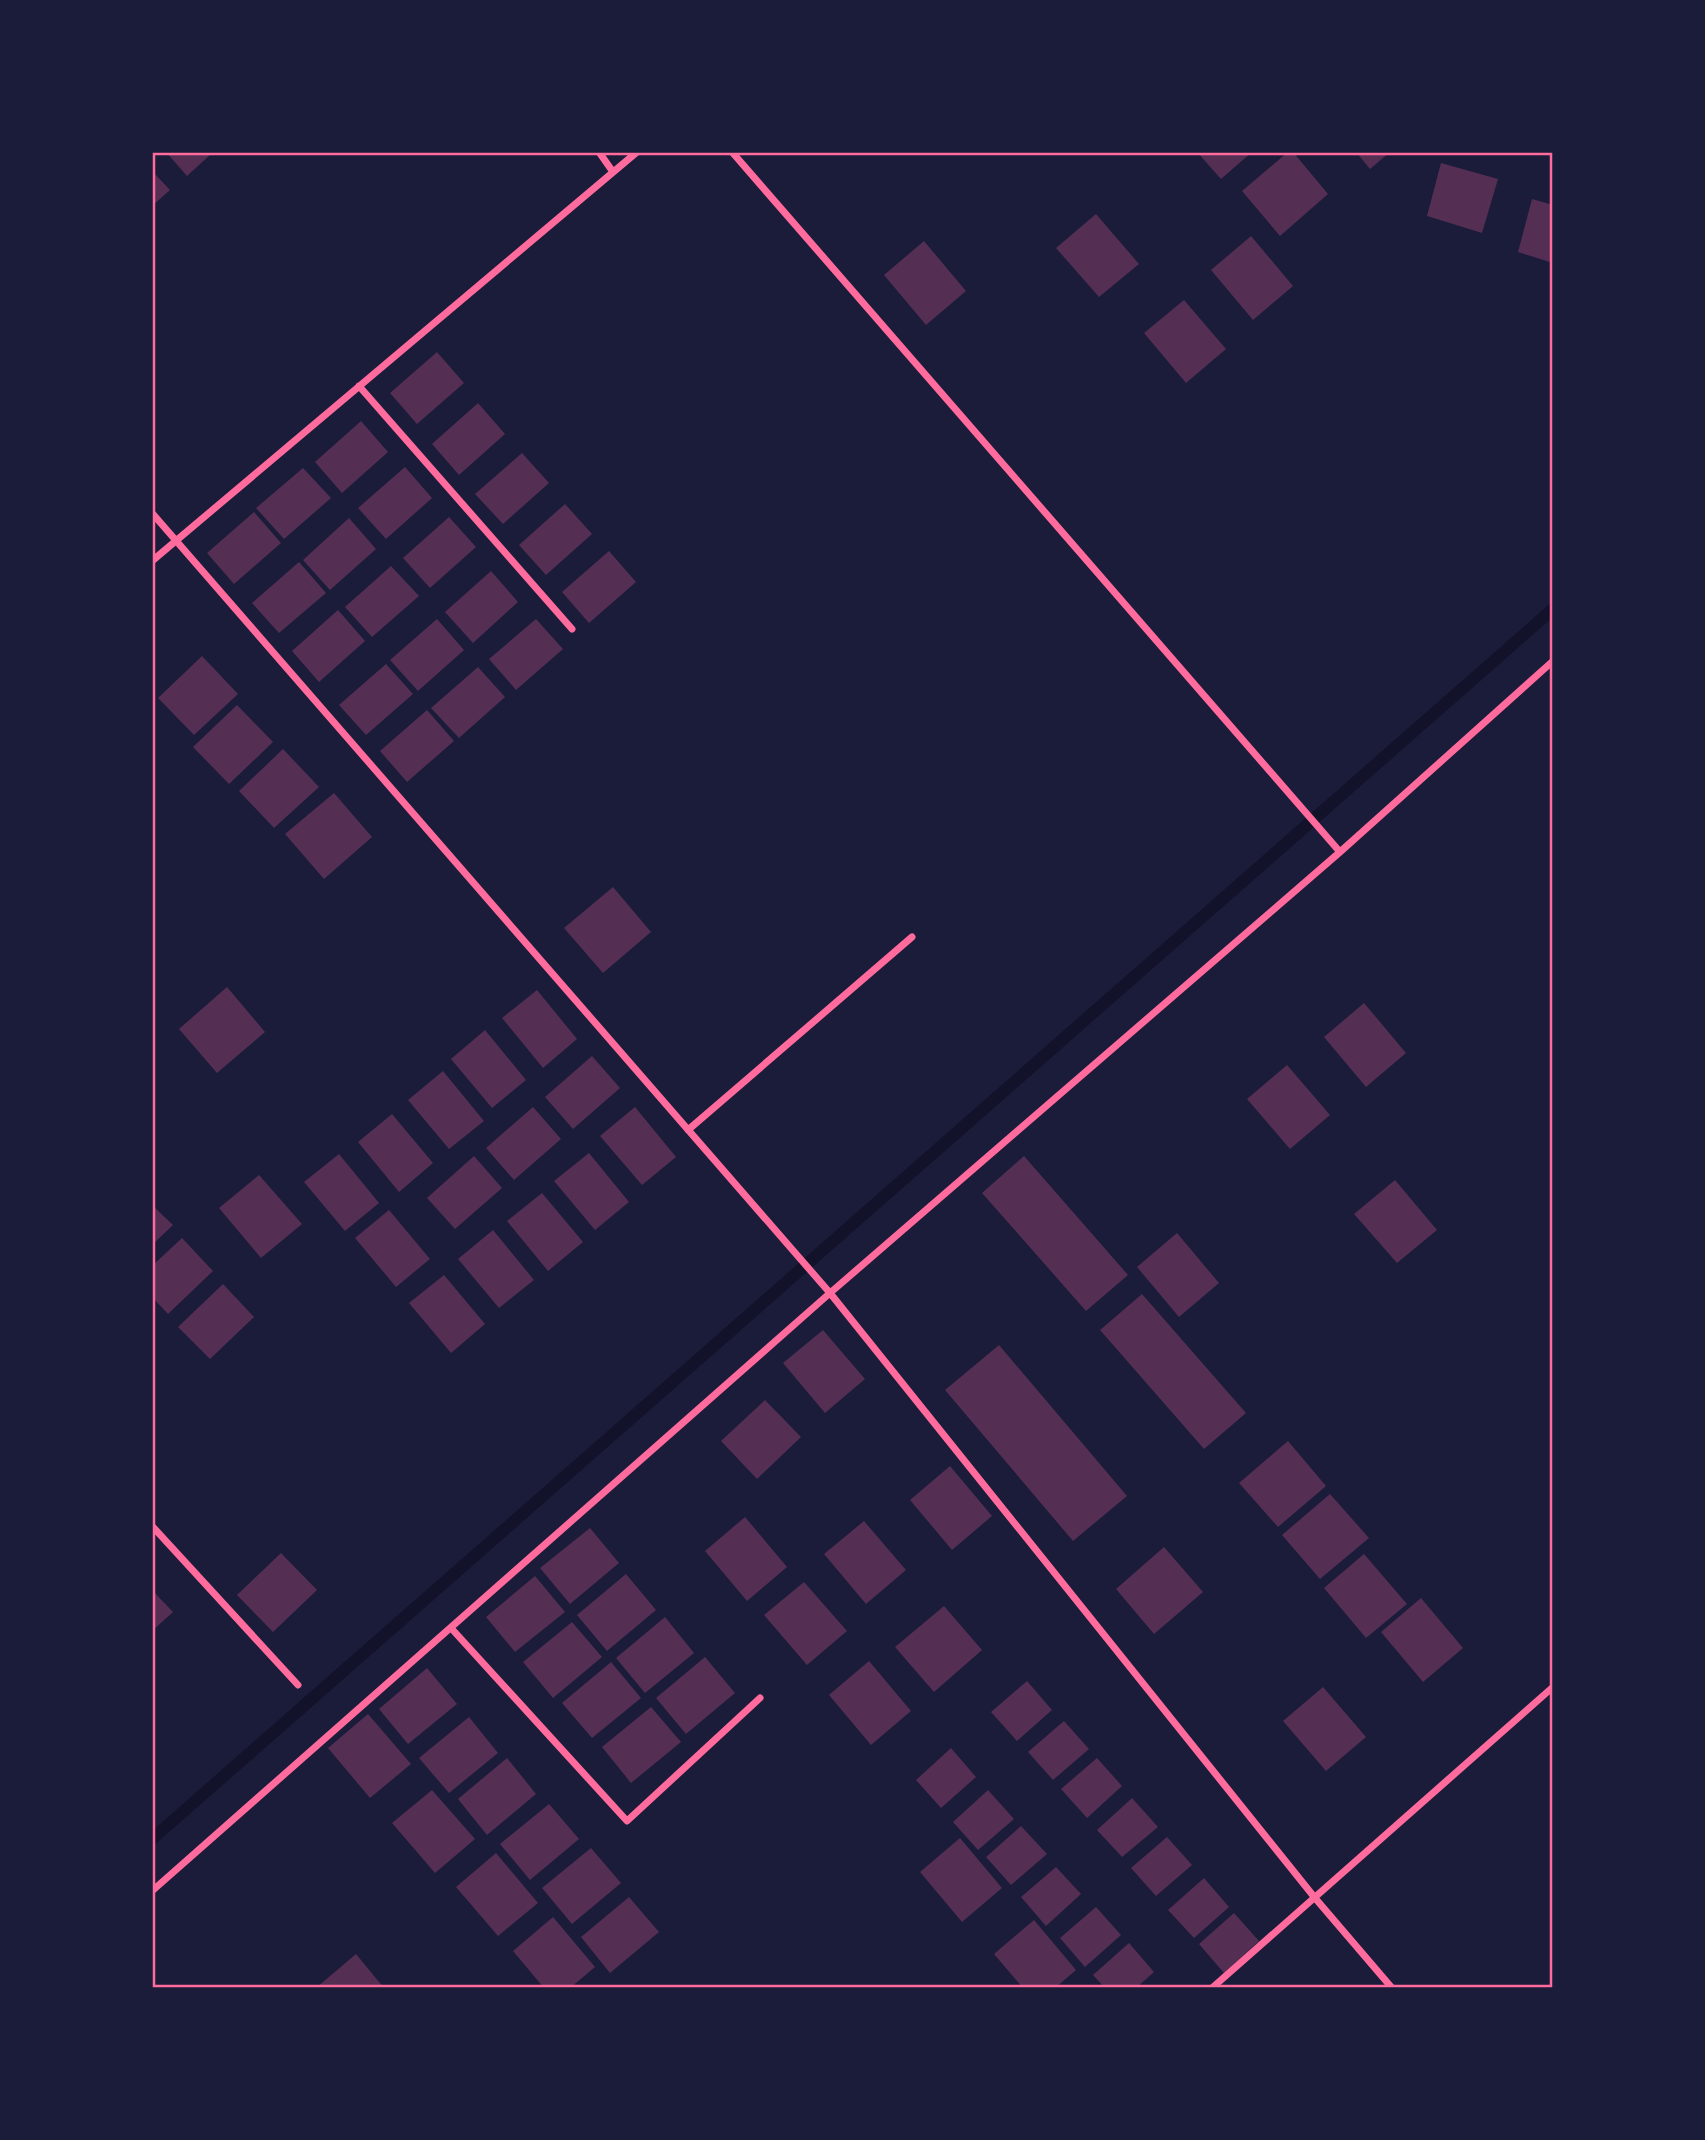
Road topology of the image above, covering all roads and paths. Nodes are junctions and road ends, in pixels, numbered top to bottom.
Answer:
1 (598, 152) edge
2 (636, 152) edge
3 (732, 152) edge
4 (613, 172) junction
5 (359, 386) junction
6 (152, 513) edge
7 (176, 540) junction
8 (152, 561) edge
9 (572, 629) dead end
10 (1553, 661) edge
11 (1340, 852) junction
12 (912, 937) dead end
13 (688, 1130) junction
14 (830, 1293) junction
15 (152, 1526) edge
16 (451, 1628) junction
17 (298, 1685) dead end
18 (1553, 1687) edge
19 (761, 1698) dead end
20 (152, 1891) edge
21 (1315, 1898) junction
22 (1212, 1988) edge
23 (1392, 1988) edge

1 - 4 street
2 - 4 street
3 - 11 street
4 - 5 street
5 - 7 street
5 - 9 street
6 - 7 street
7 - 8 street
7 - 13 street
10 - 11 street
11 - 14 street
12 - 13 street
13 - 14 street
14 - 16 street
14 - 21 street
15 - 17 street
16 - 19 street
16 - 20 street
18 - 21 street
21 - 22 street
21 - 23 street

